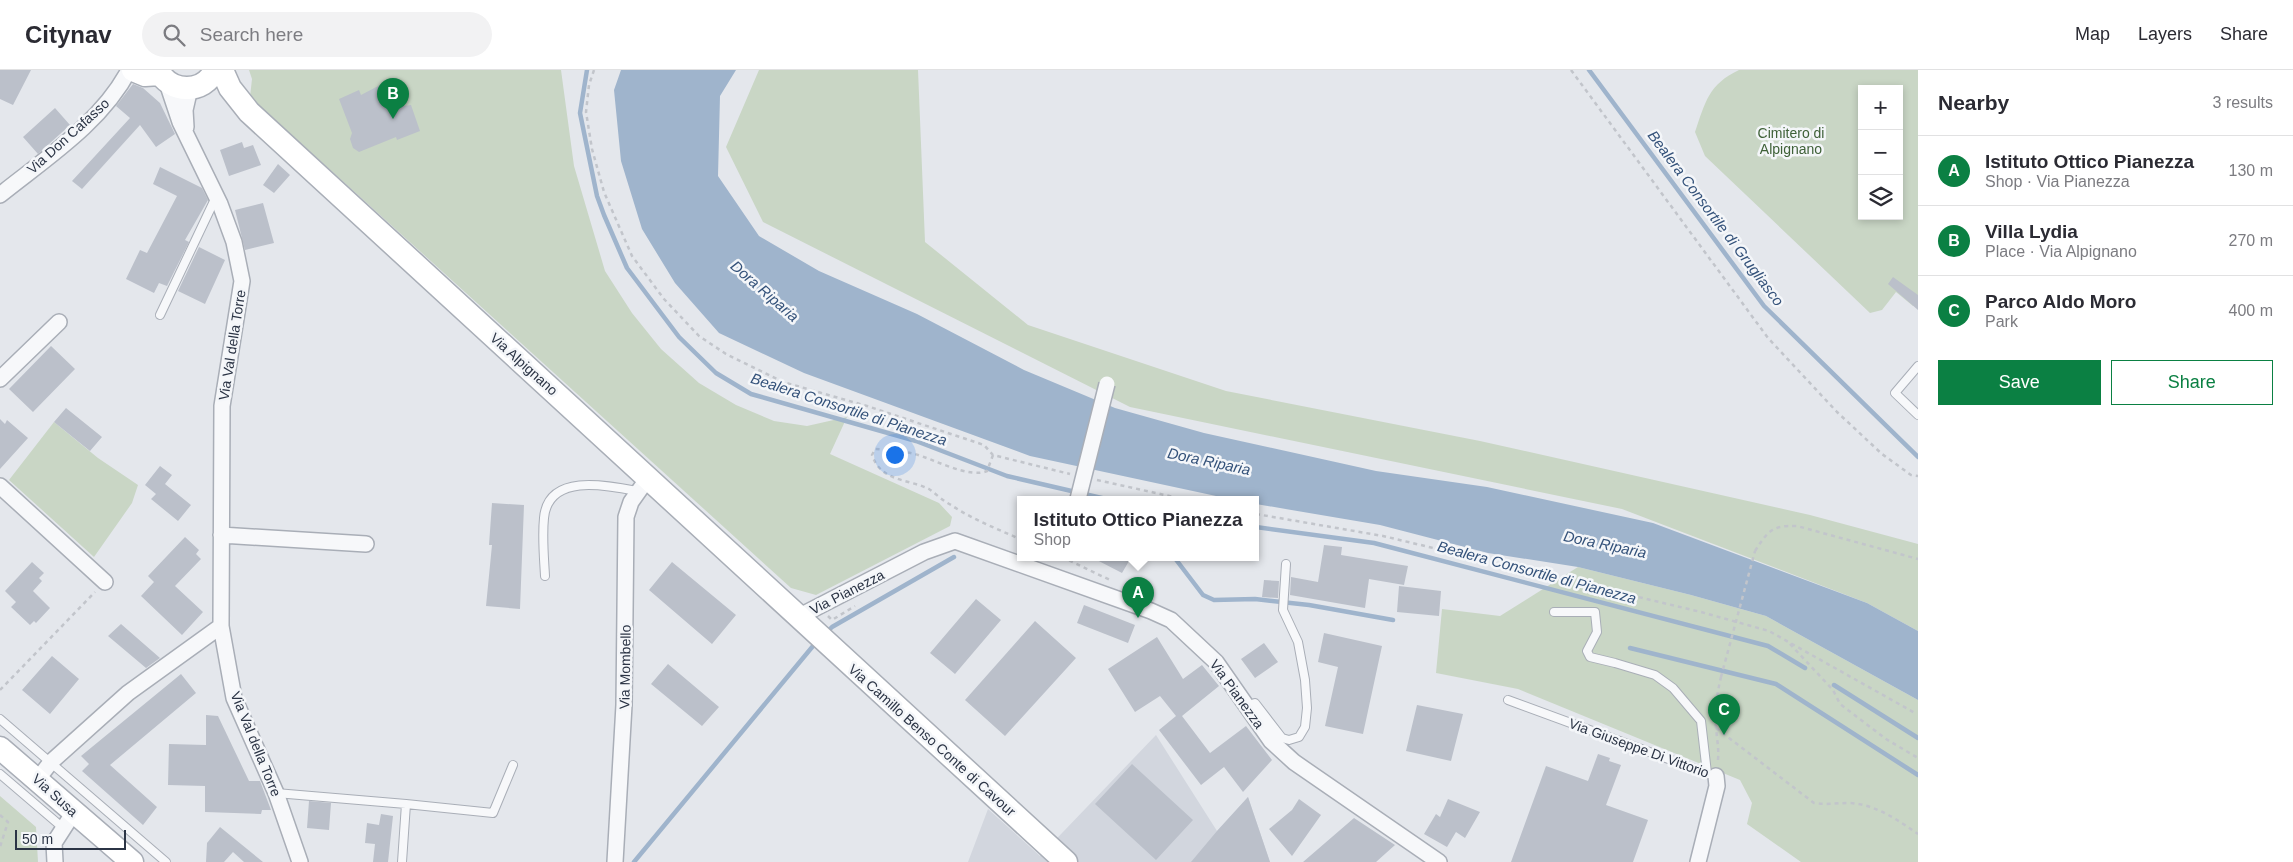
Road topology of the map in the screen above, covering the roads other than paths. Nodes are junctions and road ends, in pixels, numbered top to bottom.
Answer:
1 (131, 70) edge
2 (215, 70) edge
3 (222, 70) edge
4 (161, 75) edge
5 (193, 88) junction
6 (249, 112) junction
7 (187, 136) junction
8 (0, 195) edge
9 (217, 197) junction
10 (160, 315) dead end
11 (59, 322) dead end
12 (1918, 366) edge
13 (0, 379) edge
14 (1107, 384) dead end
15 (1918, 415) edge
16 (642, 484) junction
17 (0, 486) edge
18 (1079, 496) edge
19 (221, 534) junction
20 (366, 544) dead end
21 (1286, 564) dead end
22 (545, 576) dead end
23 (105, 582) road end
24 (807, 612) junction
25 (1554, 612) dead end
26 (221, 626) junction
27 (1508, 700) dead end
28 (1246, 706) junction
29 (0, 719) edge
30 (0, 748) edge
31 (51, 762) junction
32 (513, 765) dead end
33 (0, 774) edge
34 (1712, 775) junction
35 (37, 780) junction
36 (276, 793) junction
37 (406, 804) junction
38 (68, 820) junction
39 (1056, 856) edge
40 (55, 862) edge
41 (132, 862) edge
42 (166, 862) edge
43 (300, 862) edge
44 (402, 862) edge
45 (615, 862) edge
46 (1439, 862) edge
47 (1698, 862) edge

1 - 4 street, Via Alpignano
1 - 8 street, Via Don Cafasso
2 - 5 street
3 - 6 street, Via Alpignano
4 - 5 street, Via Alpignano
4 - 7 street, Via Val della Torre
5 - 6 street, Via Alpignano
5 - 7 street, Via Val della Torre
6 - 16 street, Via Alpignano
7 - 9 street, Via Val della Torre
9 - 10 lane
9 - 19 street, Via Val della Torre
11 - 13 street
12 - 15 lane
14 - 18 street, bridge
16 - 22 lane
16 - 24 street, Via Alpignano
16 - 45 street, Via Mombello
17 - 23 street
19 - 20 street
19 - 26 street, Via Val della Torre
21 - 28 lane
24 - 28 street, Via Pianezza
24 - 39 street, Via Camillo Benso Conte di Cavour
25 - 34 lane
26 - 31 street
26 - 36 street, Via Val della Torre
27 - 34 lane, Via Giuseppe Di Vittorio
28 - 46 street, Via Pianezza
29 - 31 lane
30 - 35 street, Via Susa
31 - 35 street
31 - 42 lane
32 - 37 lane
33 - 38 lane
34 - 47 street, Via Giuseppe Di Vittorio
35 - 38 street, Via Susa
36 - 37 lane
36 - 43 street, Via Val della Torre
37 - 44 lane
38 - 40 street
38 - 41 street, Via Susa

